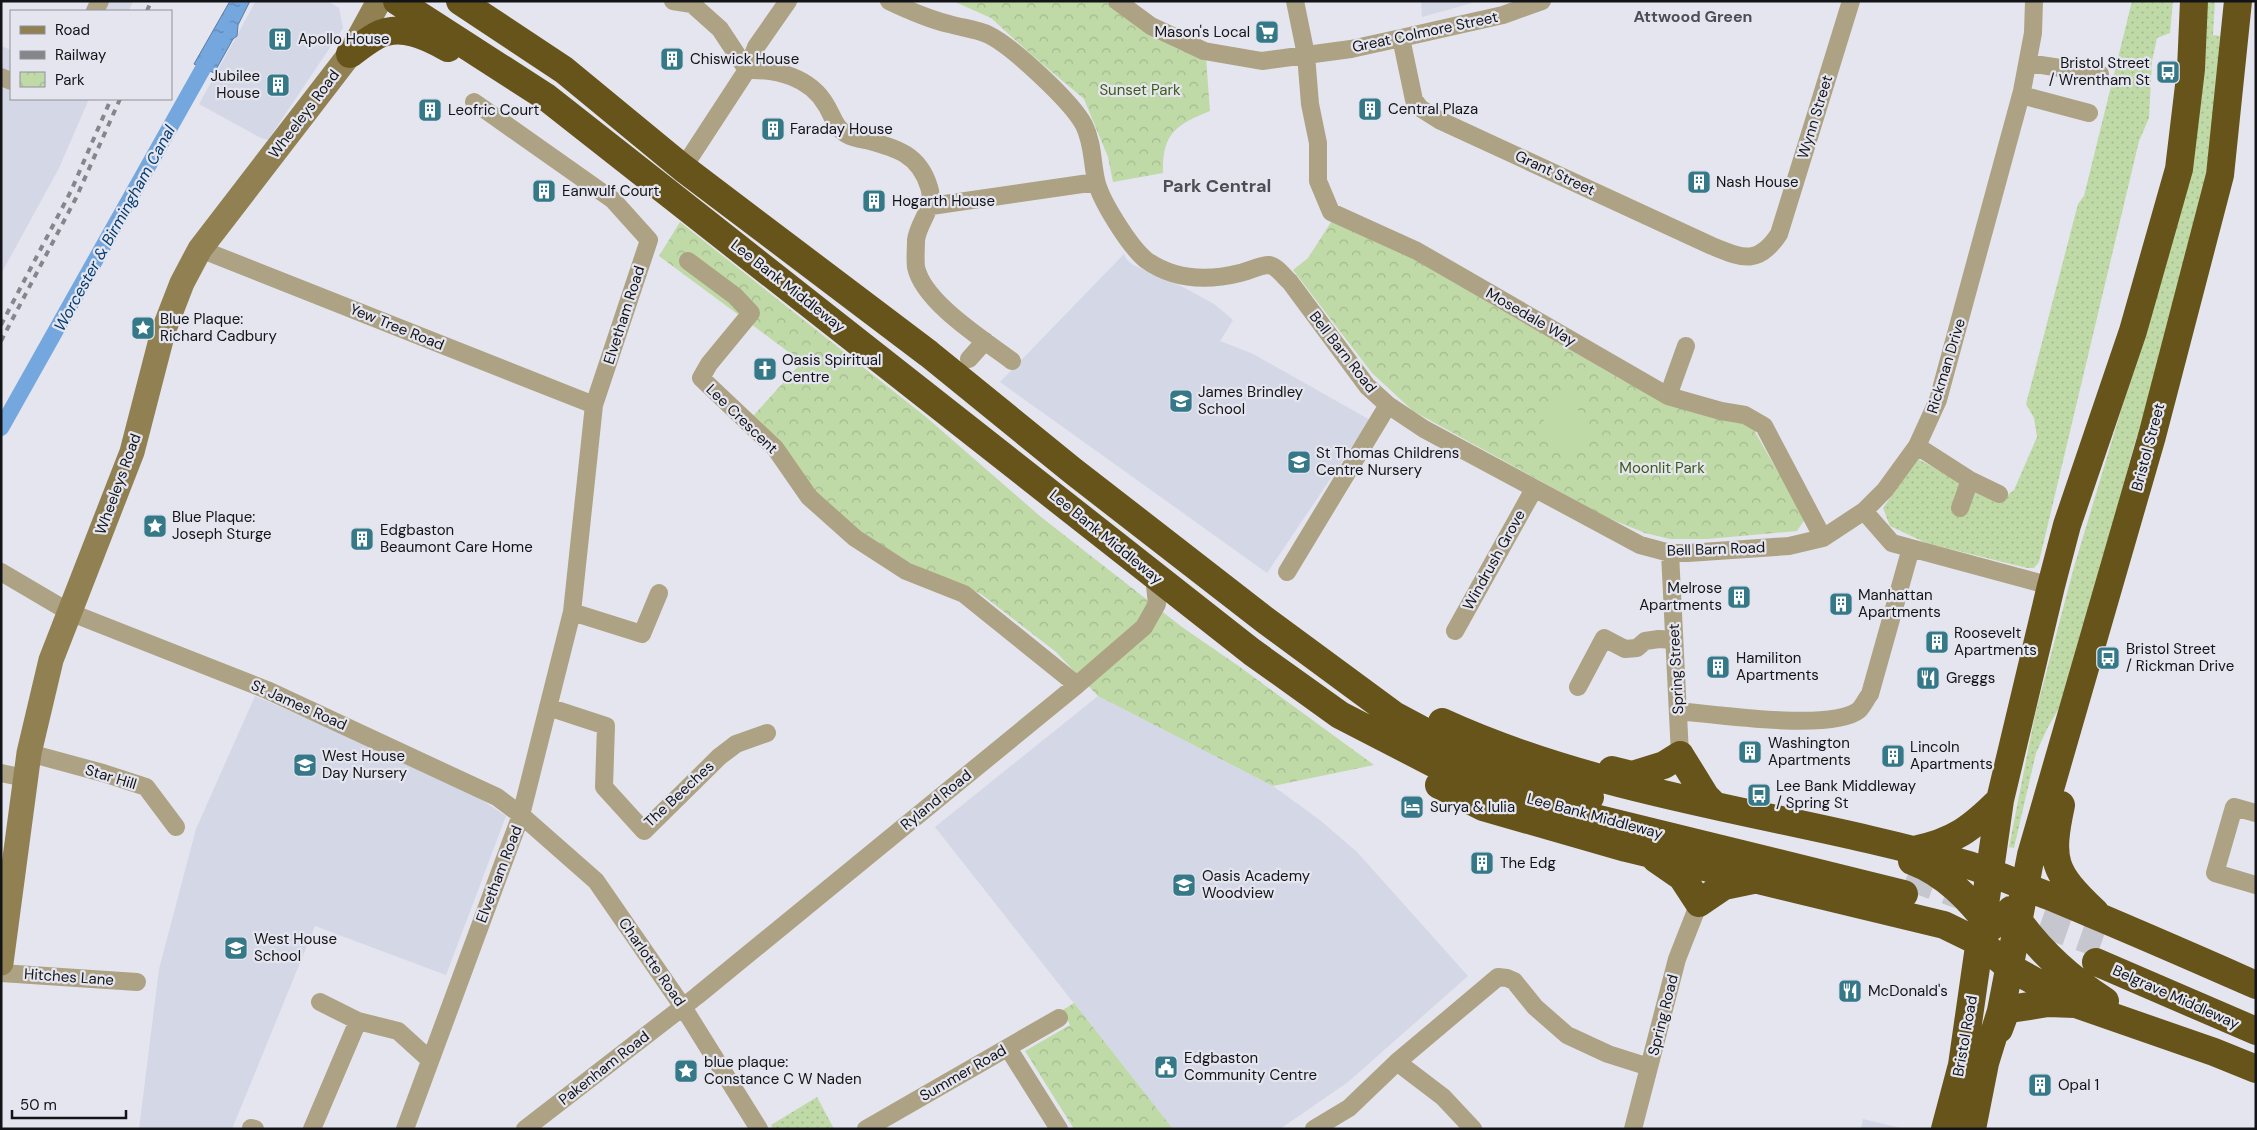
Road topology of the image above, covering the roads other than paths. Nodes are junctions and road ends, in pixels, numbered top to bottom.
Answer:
1 (379, 1) edge
2 (397, 1) edge
3 (460, 1) edge
4 (673, 1) edge
5 (788, 1) edge
6 (889, 1) edge
7 (1117, 1) edge
8 (1295, 1) edge
9 (1542, 1) edge
10 (1851, 1) edge
11 (2034, 1) edge
12 (2194, 1) edge
13 (2238, 1) edge
14 (366, 13) edge
15 (1400, 38) junction
16 (350, 54) junction
17 (1306, 55) junction
18 (2028, 63) junction
19 (747, 70) junction
20 (511, 74) junction
21 (2100, 74) dead end
22 (2021, 95) junction
23 (474, 102) dead end
24 (2089, 113) dead end
25 (683, 168) junction
26 (1096, 182) junction
27 (931, 206) junction
28 (200, 249) junction
29 (1760, 255) joint
30 (688, 261) dead end
31 (986, 340) junction
32 (1686, 346) dead end
33 (969, 359) dead end
34 (1012, 361) dead end
35 (1668, 396) junction
36 (594, 405) junction
37 (1388, 405) junction
38 (1917, 446) junction
39 (1970, 480) junction
40 (1534, 489) junction
41 (1999, 494) dead end
42 (1960, 508) dead end
43 (1864, 511) junction
44 (1824, 538) junction
45 (1911, 548) junction
46 (1670, 553) junction
47 (1, 572) edge
48 (1287, 572) dead end
49 (1154, 576) junction
50 (2051, 586) junction
51 (659, 593) dead end
52 (69, 612) junction
53 (572, 612) junction
54 (1455, 631) dead end
55 (1674, 640) junction
56 (1335, 670) junction
57 (1077, 685) junction
58 (1578, 687) dead end
59 (548, 707) junction
60 (1678, 711) junction
61 (1340, 715) junction
62 (2066, 728) junction
63 (767, 732) dead end
64 (1475, 737) junction
65 (29, 753) junction
66 (1680, 755) junction
67 (13, 775) edge
68 (2000, 800) junction
69 (1714, 805) junction
70 (2256, 813) edge
71 (521, 815) junction
72 (176, 826) dead end
73 (1843, 835) junction
74 (1914, 850) junction
75 (1646, 853) junction
76 (1936, 872) junction
77 (1989, 872) junction
78 (1757, 879) junction
79 (2256, 885) edge
80 (1907, 895) junction
81 (1699, 903) junction
82 (2017, 904) junction
83 (2100, 916) junction
84 (1985, 929) junction
85 (1, 963) edge
86 (2010, 967) junction
87 (1, 973) edge
88 (137, 982) dead end
89 (2256, 984) edge
90 (320, 1002) dead end
91 (2076, 1004) junction
92 (683, 1007) junction
93 (2256, 1010) edge
94 (1059, 1018) dead end
95 (358, 1021) junction
96 (2144, 1027) junction
97 (2256, 1032) edge
98 (1008, 1048) junction
99 (430, 1060) junction
100 (1397, 1062) junction
101 (1984, 1064) junction
102 (1649, 1067) junction
103 (2256, 1070) edge
104 (312, 1129) edge
105 (405, 1129) edge
106 (526, 1129) edge
107 (759, 1129) edge
108 (866, 1129) edge
109 (1059, 1129) edge
110 (1314, 1129) edge
111 (1472, 1129) edge
112 (1633, 1129) edge
113 (1944, 1129) edge
114 (1972, 1129) edge

1 - 14 street, Wheeleys Road
2 - 20 highway, Lee Bank Middleway
3 - 25 highway, Lee Bank Middleway
4 - 19 street
5 - 19 street
6 - 26 street, Bell Barn Road
7 - 17 street, Great Colmore Street
8 - 17 street, Mosedale Way
9 - 15 street, Great Colmore Street
10 - 29 street, Wynn Street
11 - 18 street, Rickman Drive
12 - 50 highway
13 - 62 highway, Bristol Street
14 - 16 street, Wheeleys Road
15 - 17 street, Great Colmore Street
15 - 29 street, Grant Street
16 - 20 highway
16 - 28 street, Wheeleys Road
17 - 35 street, Mosedale Way
18 - 21 street
18 - 22 street, Rickman Drive
19 - 25 street
19 - 27 street
20 - 49 highway, Lee Bank Middleway
22 - 24 street
22 - 38 street, Rickman Drive
23 - 36 street, Elvetham Road
25 - 56 highway, Lee Bank Middleway
26 - 27 street
26 - 37 street, Bell Barn Road
27 - 31 street
28 - 36 street, Yew Tree Road
28 - 52 street, Wheeleys Road
30 - 57 street, Lee Crescent
31 - 33 street
31 - 34 street
32 - 35 street
35 - 44 street, Mosedale Way
36 - 53 street, Elvetham Road
37 - 40 street, Bell Barn Road
37 - 48 street
38 - 39 street
38 - 43 street, Rickman Drive
39 - 41 street
39 - 42 street
40 - 46 street, Bell Barn Road
40 - 54 street, Windrush Grove
43 - 44 street, Bell Barn Road
43 - 45 street
44 - 46 street, Bell Barn Road
45 - 50 street
45 - 60 street
46 - 55 street, Spring Street
47 - 52 street, St James Road
49 - 57 street, Ryland Road
49 - 61 highway, Lee Bank Middleway
50 - 68 highway
51 - 53 street
52 - 65 street, Wheeleys Road
52 - 71 street, St James Road
53 - 59 street, Elvetham Road
55 - 58 street
55 - 60 street, Spring Street
56 - 64 highway
56 - 80 highway, Lee Bank Middleway
57 - 92 street, Ryland Road
59 - 63 street, The Beeches
59 - 71 street, Elvetham Road
60 - 66 street, Spring Street
61 - 75 highway
61 - 80 highway, Lee Bank Middleway
62 - 82 highway, Bristol Street
62 - 83 highway
64 - 66 highway
64 - 69 highway
65 - 67 street, Wheeleys Road
65 - 72 street, Star Hill
66 - 69 highway
67 - 85 street, Wheeleys Road
68 - 74 highway
68 - 77 highway
69 - 73 highway
70 - 79 street
71 - 92 street, Charlotte Road
71 - 99 street, Elvetham Road
73 - 74 highway
73 - 76 highway
74 - 77 highway
75 - 78 highway
75 - 81 highway
76 - 80 highway
76 - 84 highway
77 - 82 highway
77 - 84 highway, Bristol Road
78 - 80 highway
78 - 81 highway
80 - 84 highway
81 - 102 street, Spring Road
82 - 83 highway
82 - 84 highway
82 - 86 highway, Bristol Road
82 - 96 highway
83 - 89 highway
84 - 86 highway
84 - 113 highway, Bristol Road
86 - 91 highway
86 - 101 highway, Bristol Road
87 - 88 street, Hitches Lane
90 - 95 street
91 - 96 highway
91 - 101 highway
92 - 106 street, Pakenham Road
92 - 107 street, Charlotte Road
93 - 97 highway, Belgrave Middleway
94 - 98 street, Summer Road
95 - 99 street
95 - 104 street
96 - 103 highway
98 - 108 street, Summer Road
98 - 109 street
99 - 105 street, Elvetham Road
100 - 102 street
100 - 110 street
100 - 111 street
101 - 114 highway, Bristol Road
102 - 112 street, Spring Road

